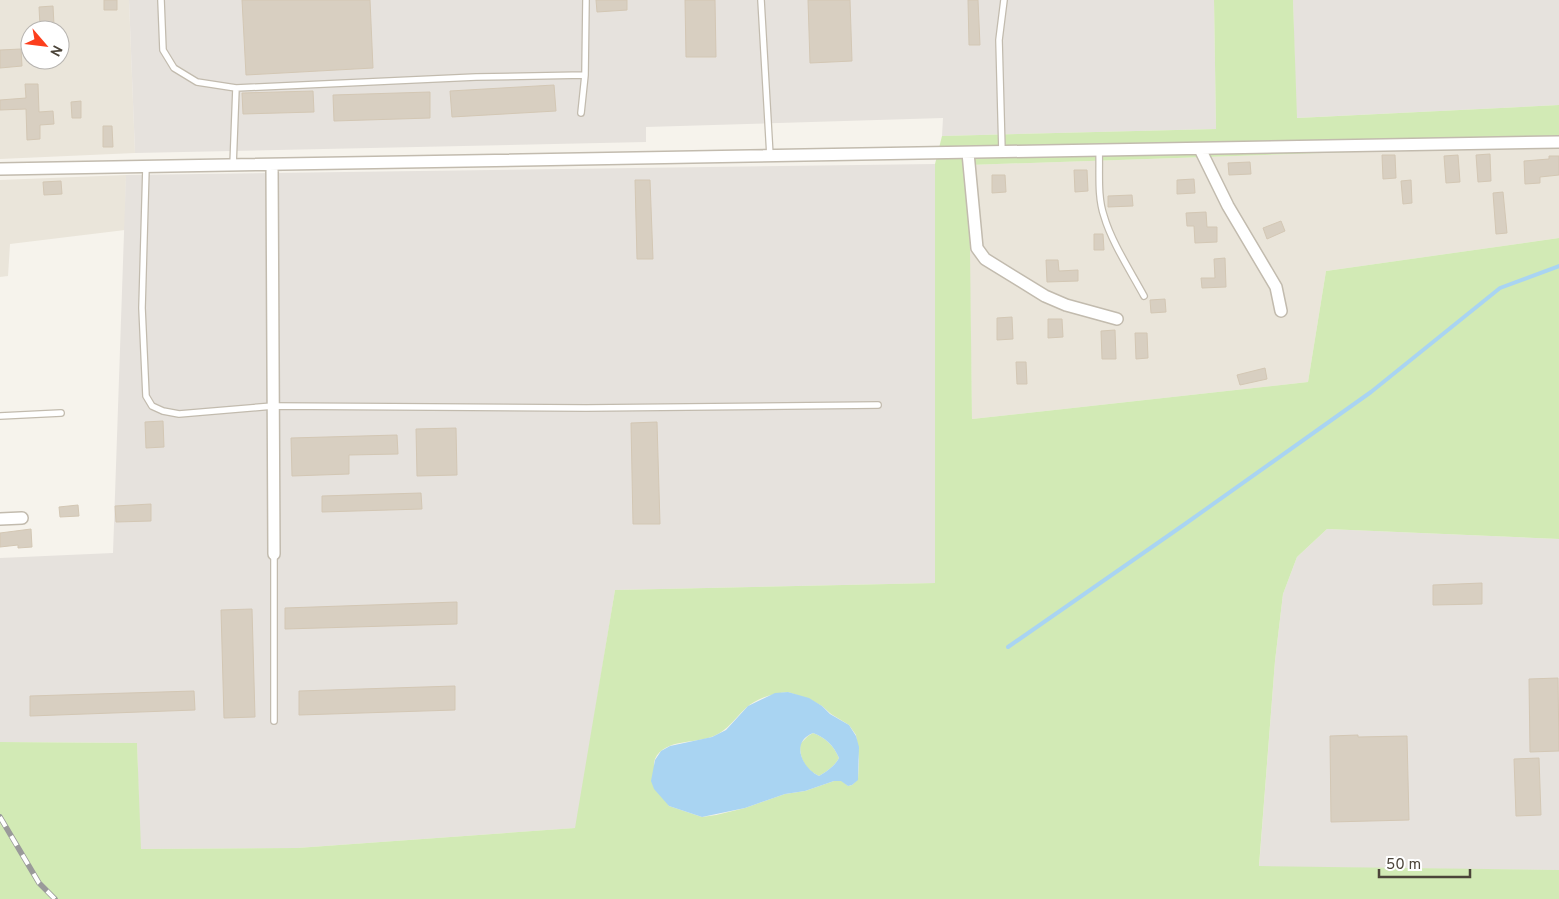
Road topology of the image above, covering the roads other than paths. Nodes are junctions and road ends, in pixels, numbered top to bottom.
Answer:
1 (161, 0) edge
2 (586, 0) edge
3 (762, 0) edge
4 (1004, 0) edge
5 (585, 75) junction
6 (236, 88) junction
7 (581, 114) dead end
8 (1559, 142) edge
9 (1200, 149) junction
10 (1099, 150) junction
11 (1002, 152) junction
12 (968, 153) junction
13 (770, 156) junction
14 (272, 165) junction
15 (233, 166) junction
16 (146, 167) junction
17 (0, 170) edge
18 (1144, 296) dead end
19 (1280, 311) dead end
20 (1118, 319) dead end
21 (878, 404) dead end
22 (273, 406) junction
23 (61, 413) dead end
24 (0, 416) edge
25 (22, 518) dead end
26 (0, 519) edge
27 (274, 554) joint
28 (274, 721) dead end

1 - 6 lane
2 - 5 lane
3 - 13 lane
4 - 11 lane
5 - 6 lane
5 - 7 lane
6 - 15 lane
8 - 9 street
9 - 10 street
9 - 19 street
10 - 11 street
10 - 18 lane
11 - 12 street
12 - 13 street
12 - 20 street
13 - 14 street
14 - 15 street
14 - 22 street
15 - 16 street
16 - 17 street
16 - 22 lane
21 - 22 lane
22 - 27 street
23 - 24 lane
25 - 26 street
27 - 28 lane

